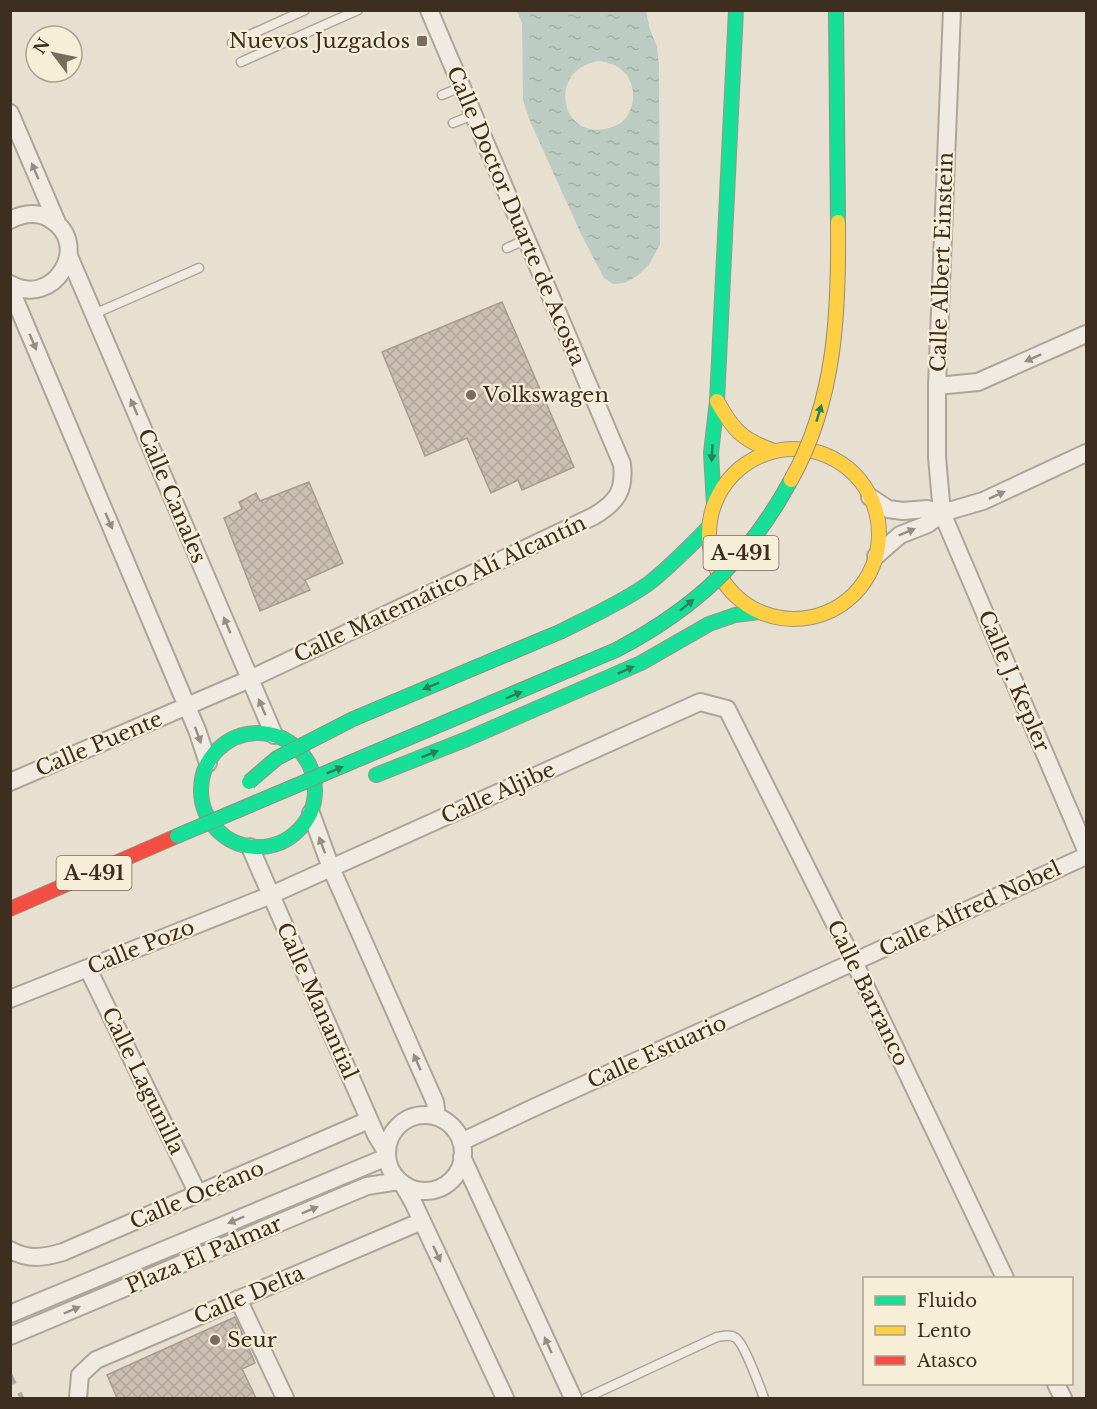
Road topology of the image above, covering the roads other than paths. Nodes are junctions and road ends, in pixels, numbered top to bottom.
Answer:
1 (305, 10) edge
2 (358, 10) edge
3 (429, 10) edge
4 (736, 10) edge
5 (836, 10) edge
6 (952, 10) edge
7 (231, 43) dead end
8 (240, 62) dead end
9 (461, 87) junction
10 (442, 95) dead end
11 (10, 113) edge
12 (473, 115) junction
13 (453, 123) dead end
14 (10, 220) edge
15 (58, 225) junction
16 (527, 239) junction
17 (507, 248) dead end
18 (69, 256) junction
19 (199, 268) dead end
20 (10, 286) edge
21 (94, 314) junction
22 (1086, 334) edge
23 (937, 386) junction
24 (717, 401) junction
25 (789, 438) dead end
26 (1086, 453) edge
27 (776, 457) junction
28 (621, 489) joint
29 (870, 497) junction
30 (714, 505) junction
31 (942, 513) junction
32 (709, 527) junction
33 (727, 540) dead end
34 (876, 556) junction
35 (701, 566) dead end
36 (759, 612) junction
37 (250, 679) junction
38 (187, 707) junction
39 (727, 709) joint
40 (274, 735) junction
41 (320, 754) dead end
42 (208, 763) junction
43 (364, 779) dead end
44 (10, 782) edge
45 (331, 790) dead end
46 (219, 795) dead end
47 (189, 808) dead end
48 (242, 808) junction
49 (311, 813) junction
50 (250, 848) junction
51 (1086, 850) edge
52 (1086, 856) edge
53 (331, 868) junction
54 (271, 895) junction
55 (10, 909) edge
56 (854, 963) junction
57 (88, 969) junction
58 (10, 999) edge
59 (438, 1117) junction
60 (369, 1120) junction
61 (462, 1150) junction
62 (387, 1155) junction
63 (400, 1182) junction
64 (198, 1194) junction
65 (422, 1221) junction
66 (16, 1253) edge
67 (1005, 1277) edge
68 (238, 1299) junction
69 (10, 1314) edge
70 (14, 1334) edge
71 (78, 1398) edge
72 (285, 1398) edge
73 (505, 1398) edge
74 (573, 1398) edge
75 (585, 1398) edge
76 (764, 1398) edge

1 - 7 lane
2 - 8 lane
3 - 9 street, Calle Doctor Duarte de Acosta
4 - 24 main road
48 -> 5 main road, A-491, bridge
6 - 23 street, Calle Albert Einstein
9 - 10 lane
9 - 12 street, Calle Doctor Duarte de Acosta
15 -> 11 street
12 - 13 lane
12 - 16 street, Calle Doctor Duarte de Acosta
14 - 15 street
15 - 18 street, Calle Canales
16 - 17 lane
16 - 28 street, Calle Doctor Duarte de Acosta
18 - 20 street
18 - 21 street, Calle Canales
19 - 21 lane
20 -> 38 street
37 -> 21 street, Calle Canales
22 -> 23 street
23 - 31 street, Calle Albert Einstein
24 - 27 main road
24 -> 30 main road
25 - 27 main road
31 -> 26 street
27 - 29 main road
27 - 30 main road
28 - 37 street, Calle Matemático Alí Alcantín
29 - 31 street
29 - 34 main road
30 - 32 main road
34 -> 31 street
31 - 51 street, Calle J. Kepler
32 - 36 main road
32 -> 41 main road, bridge
33 - 35 main road, A-491
34 - 36 main road
43 -> 36 main road
37 - 38 street, Calle Matemático Alí Alcantín
40 -> 37 street, Calle Canales
38 -> 42 street
38 - 44 street, Calle Puente
39 - 53 street, Calle Aljibe
39 - 56 street, Calle Barranco
40 - 42 main road
40 - 49 main road
42 - 50 main road
45 - 48 main road
46 - 47 main road
48 - 55 main road, A-491, bridge
49 - 50 main road
53 -> 49 street
50 - 54 street, Calle Manantial
52 - 56 street, Calle Alfred Nobel
53 - 54 street, Calle Aljibe
59 -> 53 street
54 - 57 street, Calle Pozo
54 - 60 street, Calle Manantial
56 - 61 street, Calle Estuario
56 - 67 street, Calle Barranco
57 - 58 street, Calle Pozo
57 - 64 street, Calle Lagunilla
59 - 61 street
59 - 62 street
60 - 62 street, Calle Manantial
60 - 64 street, Calle Océano
61 - 63 street
74 -> 61 street
62 - 63 street
62 -> 69 street, Plaza El Palmar
63 - 65 street
70 -> 63 street, Plaza El Palmar
64 - 66 street, Calle Océano
65 - 68 street, Calle Delta
65 -> 73 street
68 - 71 street, Calle Delta
68 - 72 street
75 - 76 lane

